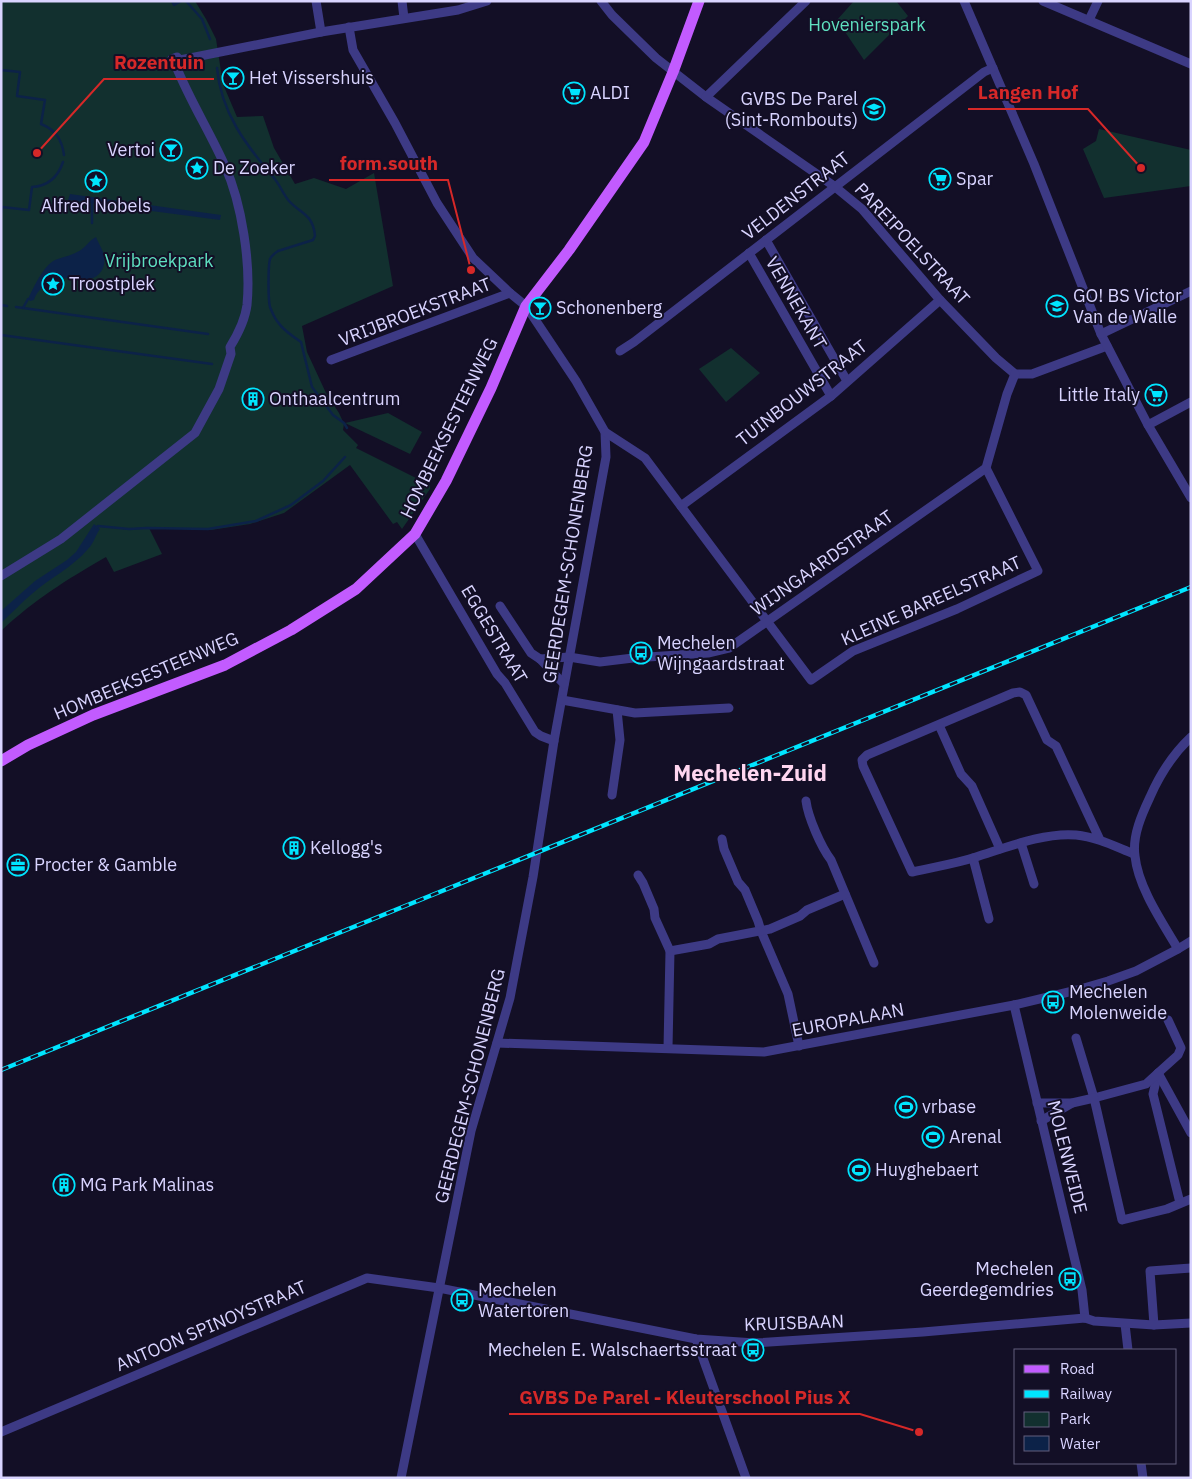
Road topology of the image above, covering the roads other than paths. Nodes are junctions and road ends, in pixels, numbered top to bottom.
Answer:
1 (316, 1) edge
2 (402, 1) edge
3 (487, 1) edge
4 (601, 1) edge
5 (699, 1) edge
6 (806, 1) edge
7 (964, 1) edge
8 (1043, 1) edge
9 (1098, 1) edge
10 (404, 18) junction
11 (1088, 20) junction
12 (349, 27) junction
13 (321, 32) junction
14 (1191, 64) edge
15 (993, 68) junction
16 (673, 72) junction
17 (706, 97) junction
18 (834, 186) junction
19 (766, 240) junction
20 (749, 253) junction
21 (1191, 291) edge
22 (510, 293) junction
23 (940, 300) junction
24 (526, 306) junction
25 (1101, 334) junction
26 (1107, 346) junction
27 (620, 351) dead end
28 (330, 360) dead end
29 (1015, 374) junction
30 (847, 381) junction
31 (831, 396) junction
32 (1191, 402) edge
33 (1148, 425) junction
34 (605, 432) junction
35 (986, 468) junction
36 (1191, 498) edge
37 (681, 506) junction
38 (415, 534) junction
39 (1, 576) edge
40 (500, 606) dead end
41 (767, 622) junction
42 (570, 657) junction
43 (540, 659) junction
44 (564, 684) junction
45 (562, 700) junction
46 (729, 708) dead end
47 (617, 710) junction
48 (939, 726) junction
49 (1191, 737) edge
50 (554, 741) junction
51 (1, 761) edge
52 (612, 795) dead end
53 (806, 801) dead end
54 (722, 839) dead end
55 (1100, 840) junction
56 (1021, 843) junction
57 (1000, 849) junction
58 (1134, 854) junction
59 (973, 858) junction
60 (638, 875) dead end
61 (1034, 884) dead end
62 (845, 894) junction
63 (989, 919) dead end
64 (761, 931) junction
65 (1191, 941) edge
66 (1178, 949) junction
67 (670, 951) junction
68 (874, 963) dead end
69 (1014, 1005) junction
70 (1168, 1020) dead end
71 (1076, 1038) dead end
72 (497, 1043) junction
73 (799, 1046) junction
74 (668, 1048) junction
75 (1158, 1073) junction
76 (1094, 1098) junction
77 (1037, 1102) junction
78 (1072, 1103) junction
79 (1041, 1121) junction
80 (1191, 1133) edge
81 (1191, 1199) edge
82 (1180, 1203) junction
83 (1191, 1268) edge
84 (439, 1288) junction
85 (1085, 1318) junction
86 (1191, 1323) edge
87 (1126, 1324) junction
88 (1154, 1325) junction
89 (696, 1339) junction
90 (1128, 1349) edge
91 (1, 1432) edge
92 (1142, 1464) edge
93 (401, 1478) edge
94 (746, 1478) edge
95 (1143, 1478) edge

1 - 13 street
2 - 10 street
3 - 10 street
4 - 16 street, PAREIPOELSTRAAT
5 - 16 main road, HOMBEEKSESTEENWEG
6 - 17 street
7 - 15 street
8 - 11 street
9 - 11 street
10 - 12 street
11 - 14 street
12 - 13 street
12 - 22 street, GEERDEGEM-SCHONENBERG
13 - 39 street
15 - 18 street, VELDENSTRAAT
15 - 25 street
16 - 17 street, PAREIPOELSTRAAT
16 - 24 main road, HOMBEEKSESTEENWEG
17 - 18 street, PAREIPOELSTRAAT
18 - 19 street, VELDENSTRAAT
18 - 23 street, PAREIPOELSTRAAT
19 - 20 street, VELDENSTRAAT
19 - 30 street, VENNEKANT
20 - 27 street, VELDENSTRAAT
20 - 31 street, VENNEKANT
21 - 25 street
22 - 24 street, GEERDEGEM-SCHONENBERG
22 - 28 street, VRIJBROEKSTRAAT
23 - 29 street, PAREIPOELSTRAAT
23 - 30 street, TUINBOUWSTRAAT
24 - 34 street, GEERDEGEM-SCHONENBERG
24 - 38 main road, HOMBEEKSESTEENWEG
25 - 26 street
26 - 29 street
26 - 33 street
29 - 35 street
30 - 31 street, TUINBOUWSTRAAT
31 - 37 street, TUINBOUWSTRAAT
32 - 33 street
33 - 36 street
34 - 37 street, KLEINE BAREELSTRAAT
34 - 42 street, GEERDEGEM-SCHONENBERG
35 - 41 street, WIJNGAARDSTRAAT
35 - 41 street, KLEINE BAREELSTRAAT
37 - 41 street, KLEINE BAREELSTRAAT
38 - 50 street, EGGESTRAAT
38 - 51 main road, HOMBEEKSESTEENWEG
40 - 43 street
41 - 42 street, WIJNGAARDSTRAAT
42 - 43 street, WIJNGAARDSTRAAT
42 - 44 street, GEERDEGEM-SCHONENBERG
43 - 44 street
44 - 45 street, GEERDEGEM-SCHONENBERG
45 - 47 street, GEERDEGEM-SCHONENBERG
45 - 50 street, GEERDEGEM-SCHONENBERG
46 - 47 street, GEERDEGEM-SCHONENBERG
47 - 52 street
48 - 55 street
48 - 57 street
48 - 59 street
49 - 58 street
50 - 72 street, GEERDEGEM-SCHONENBERG
53 - 62 street
54 - 64 street
55 - 56 street
55 - 58 street
56 - 57 street
56 - 61 street
57 - 59 street
58 - 66 street
59 - 63 street
60 - 67 street
62 - 64 street
62 - 68 street
64 - 67 street
64 - 73 street
65 - 66 street, EUROPALAAN
66 - 69 street, EUROPALAAN
67 - 74 street
69 - 73 street, EUROPALAAN
69 - 77 street, MOLENWEIDE
70 - 75 street
71 - 76 street
72 - 74 street, EUROPALAAN
72 - 84 street, GEERDEGEM-SCHONENBERG
73 - 74 street, EUROPALAAN
75 - 76 street
75 - 80 street
75 - 82 street
76 - 78 street
76 - 82 street
77 - 78 street
77 - 79 street, MOLENWEIDE
78 - 79 street
79 - 85 street, MOLENWEIDE
81 - 82 street
83 - 88 street
84 - 89 street, KRUISBAAN
84 - 91 street, ANTOON SPINOYSTRAAT
84 - 93 street, GEERDEGEM-SCHONENBERG
85 - 87 street, KRUISBAAN
85 - 89 street, KRUISBAAN
86 - 88 street, KRUISBAAN
87 - 88 street, KRUISBAAN
87 - 90 street
89 - 94 street
92 - 95 street

